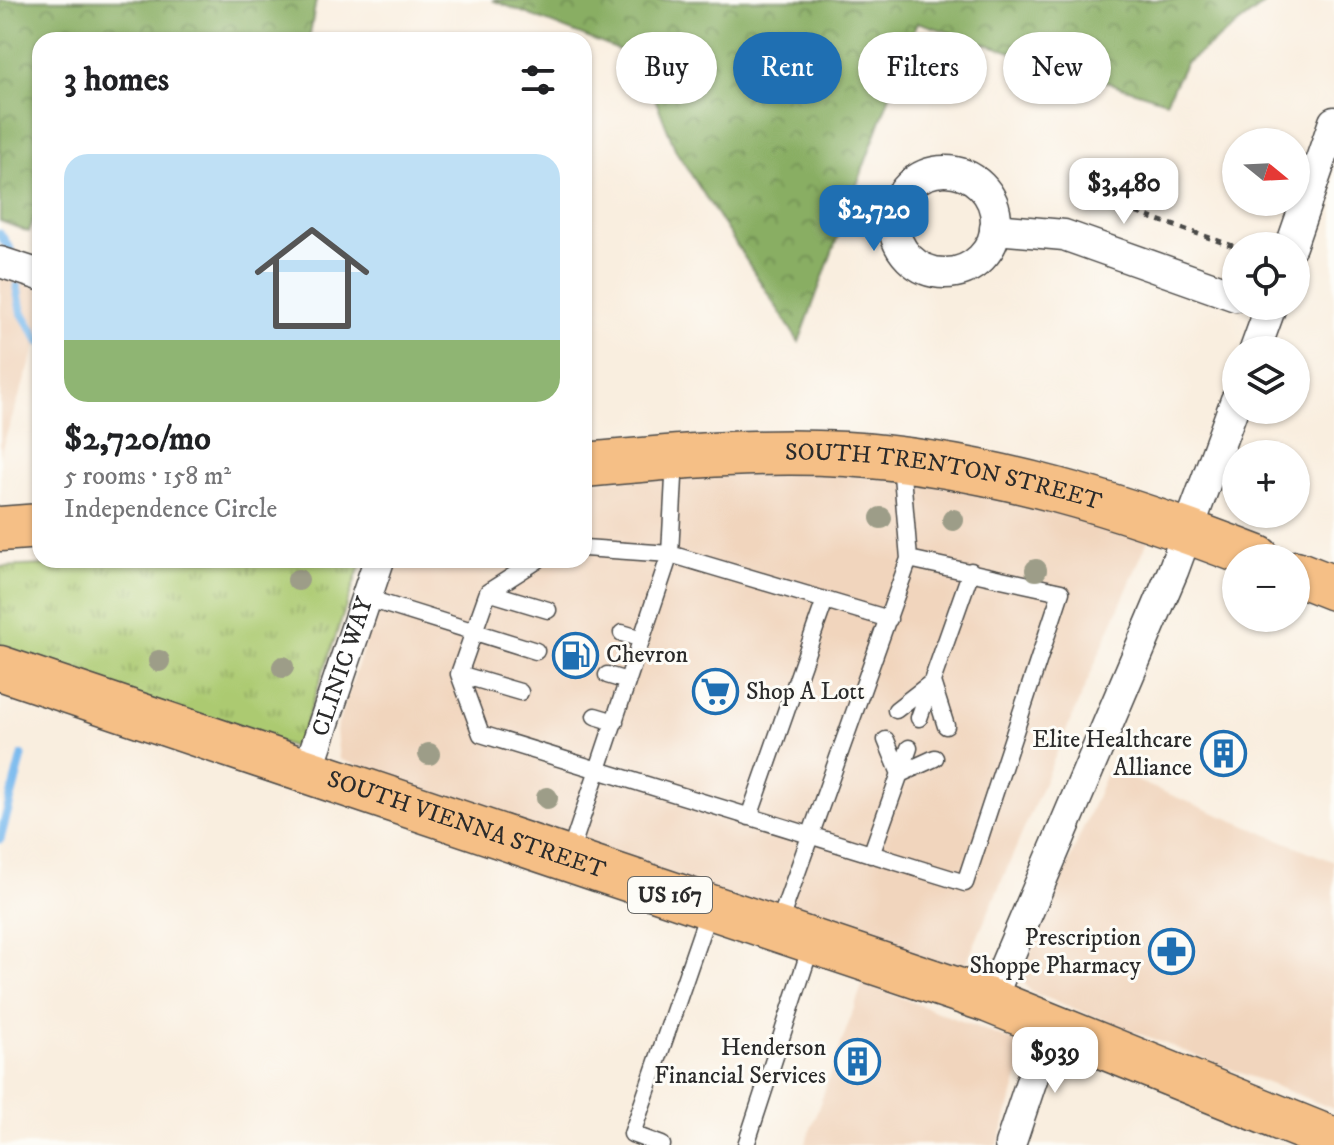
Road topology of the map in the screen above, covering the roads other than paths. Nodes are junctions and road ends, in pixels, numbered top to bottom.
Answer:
1 (1334, 122) edge
2 (995, 229) dead end
3 (1296, 232) edge
4 (0, 262) edge
5 (32, 272) edge
6 (1222, 291) edge
7 (1227, 424) edge
8 (675, 457) junction
9 (595, 459) edge
10 (901, 460) junction
11 (32, 527) edge
12 (0, 529) edge
13 (1189, 531) junction
14 (1222, 544) edge
15 (592, 549) edge
16 (670, 554) junction
17 (909, 559) junction
18 (376, 568) edge
19 (526, 568) edge
20 (971, 571) junction
21 (1310, 579) edge
22 (1334, 588) edge
23 (488, 592) junction
24 (366, 598) junction
25 (825, 600) junction
26 (548, 610) dead end
27 (889, 619) junction
28 (474, 630) junction
29 (622, 633) dead end
30 (642, 639) junction
31 (536, 651) dead end
32 (0, 668) edge
33 (459, 674) junction
34 (607, 675) dead end
35 (627, 681) junction
36 (932, 682) junction
37 (520, 692) dead end
38 (896, 710) dead end
39 (595, 716) dead end
40 (919, 718) dead end
41 (615, 722) junction
42 (946, 726) dead end
43 (886, 740) dead end
44 (909, 748) dead end
45 (935, 758) dead end
46 (597, 771) junction
47 (307, 773) junction
48 (900, 774) junction
49 (749, 817) junction
50 (812, 836) junction
51 (871, 855) junction
52 (568, 861) junction
53 (709, 908) junction
54 (794, 936) junction
55 (990, 1001) junction
56 (1049, 1028) junction
57 (1334, 1140) edge
58 (662, 1145) edge
59 (746, 1145) edge
60 (1010, 1145) edge

1 - 3 street
2 - 6 street
4 - 5 street
7 - 13 street
8 - 9 highway, SOUTH TRENTON STREET
8 - 10 highway, SOUTH TRENTON STREET
8 - 16 lane
10 - 13 highway, SOUTH TRENTON STREET
10 - 17 lane
11 - 12 highway
13 - 14 highway, SOUTH TRENTON STREET
13 - 55 street
15 - 16 lane
16 - 25 lane
16 - 30 lane
17 - 20 lane
17 - 27 lane
18 - 24 street, CLINIC WAY
19 - 23 lane
20 - 36 lane
20 - 51 lane
21 - 22 highway
23 - 26 lane
23 - 28 lane
24 - 28 lane
24 - 47 street, CLINIC WAY
25 - 27 lane
25 - 49 lane
27 - 50 lane
28 - 31 lane
28 - 33 lane
29 - 30 lane
30 - 35 lane
32 - 47 highway, SOUTH VIENNA STREET / US 167
33 - 37 lane
33 - 46 lane
34 - 35 lane
35 - 41 lane
36 - 38 lane
36 - 40 lane
36 - 42 lane
39 - 41 lane
41 - 46 lane
43 - 48 lane
44 - 48 lane
45 - 48 lane
46 - 49 lane
46 - 52 lane
47 - 52 highway, SOUTH VIENNA STREET / US 167
48 - 51 lane
49 - 50 lane
50 - 51 lane
50 - 54 lane
52 - 53 highway, SOUTH VIENNA STREET / US 167
53 - 54 highway, SOUTH VIENNA STREET / US 167
53 - 58 lane
54 - 55 highway, SOUTH VIENNA STREET / US 167
54 - 59 lane
55 - 56 highway, SOUTH VIENNA STREET / US 167
56 - 57 highway, SOUTH VIENNA STREET / US 167
56 - 60 street

